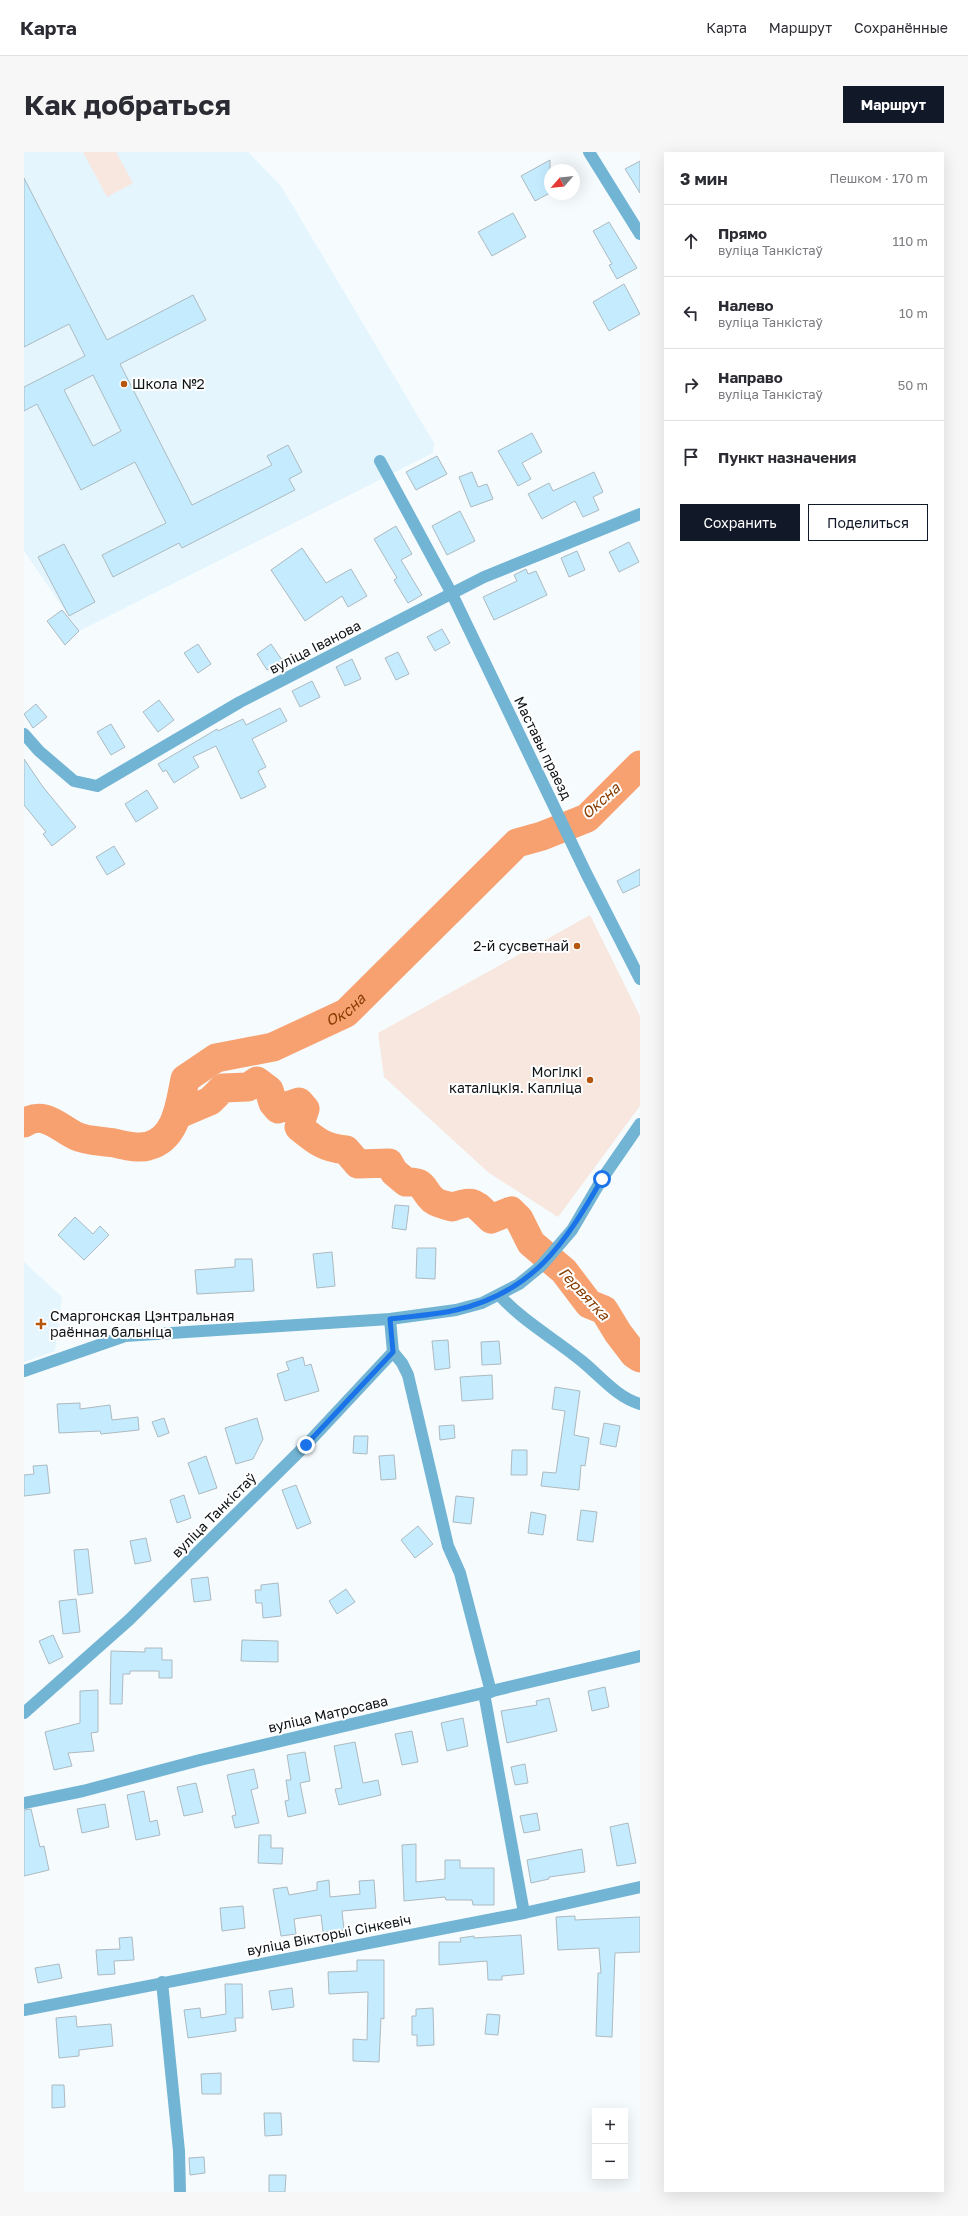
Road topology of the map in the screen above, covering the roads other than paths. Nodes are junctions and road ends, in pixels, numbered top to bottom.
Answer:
1 (589, 152) edge
2 (640, 234) edge
3 (380, 461) dead end
4 (640, 514) edge
5 (452, 594) junction
6 (24, 734) edge
7 (640, 979) edge
8 (640, 1124) edge
9 (499, 1295) junction
10 (390, 1319) junction
11 (393, 1352) junction
12 (24, 1371) edge
13 (640, 1404) edge
14 (640, 1656) edge
15 (487, 1693) junction
16 (24, 1713) edge
17 (24, 1803) edge
18 (640, 1887) edge
19 (524, 1913) junction
20 (162, 1982) junction
21 (24, 2010) edge
22 (180, 2192) edge

1 - 2 street
3 - 5 street, Маставы праезд
4 - 5 street, вуліца Іванова
5 - 6 street, вуліца Іванова
5 - 7 street, Маставы праезд
8 - 9 street
9 - 10 street
9 - 13 street
10 - 11 street
10 - 12 street
11 - 15 street
11 - 16 street, вуліца Танкістаў
14 - 15 street, вуліца Матросава
15 - 17 street, вуліца Матросава
15 - 19 street
18 - 19 street, вуліца Вікторыі Сінкевіч
19 - 20 street, вуліца Вікторыі Сінкевіч
20 - 21 street, вуліца Вікторыі Сінкевіч
20 - 22 street

